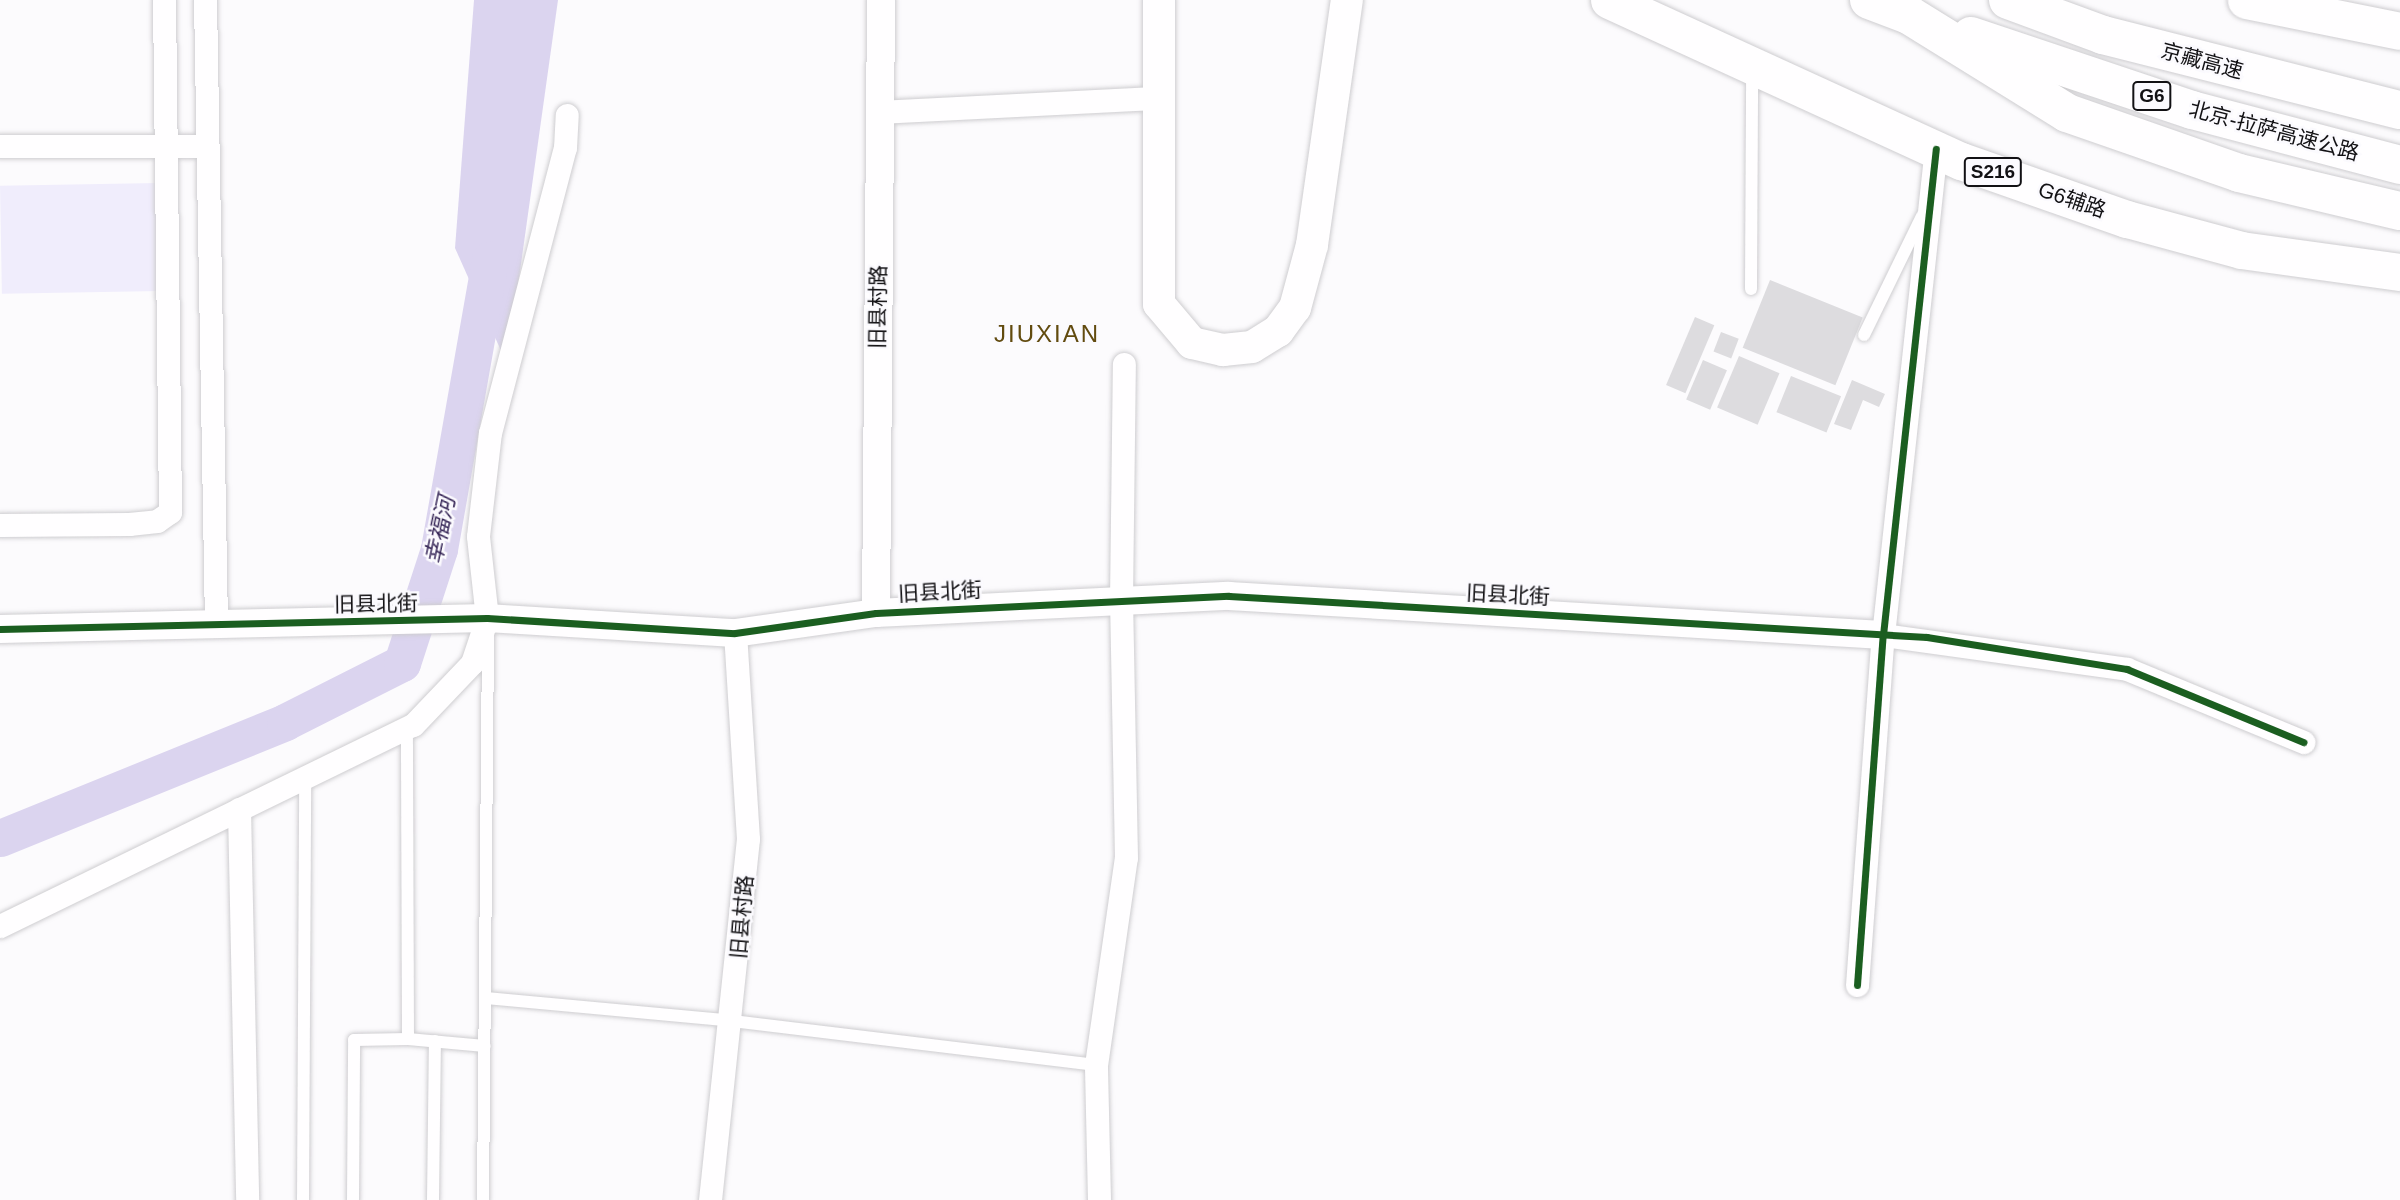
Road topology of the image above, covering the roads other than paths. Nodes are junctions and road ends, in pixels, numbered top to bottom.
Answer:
1 (164, 0) edge
2 (205, 0) edge
3 (881, 0) edge
4 (1160, 0) edge
5 (1347, 0) edge
6 (1609, 0) edge
7 (1869, 0) edge
8 (2008, 0) edge
9 (2246, 0) edge
10 (2299, 6) edge
11 (1909, 15) junction
12 (2400, 32) edge
13 (1752, 64) junction
14 (1158, 98) junction
15 (2400, 110) edge
16 (880, 112) junction
17 (567, 115) dead end
18 (0, 146) edge
19 (166, 146) junction
20 (207, 146) junction
21 (1936, 149) junction
22 (2400, 165) edge
23 (1927, 206) junction
24 (2400, 211) edge
25 (2400, 272) edge
26 (1751, 289) dead end
27 (1864, 335) dead end
28 (1124, 364) dead end
29 (0, 525) edge
30 (1121, 600) junction
31 (876, 613) junction
32 (487, 618) junction
33 (216, 625) junction
34 (0, 629) edge
35 (735, 633) junction
36 (1883, 635) junction
37 (407, 728) junction
38 (2303, 742) dead end
39 (305, 777) junction
40 (239, 810) junction
41 (0, 926) edge
42 (1857, 985) dead end
43 (486, 998) junction
44 (732, 1021) junction
45 (408, 1039) junction
46 (435, 1041) junction
47 (485, 1046) junction
48 (1096, 1065) junction
49 (247, 1200) edge
50 (303, 1200) edge
51 (353, 1200) edge
52 (433, 1200) edge
53 (483, 1200) edge
54 (710, 1200) edge
55 (1099, 1200) edge

1 - 19 street
2 - 20 street
3 - 16 street, 旧县村路
4 - 14 main road
5 - 14 main road
6 - 13 main road, G6辅路 / S216
7 - 11 highway
8 - 15 highway, 京藏高速 / G6
9 - 10 main road
10 - 12 main road
11 - 22 highway, 北京-拉萨高速公路 / G6
11 - 24 highway
13 - 21 main road, G6辅路 / S216
13 - 26 lane
14 - 16 street
16 - 31 street, 旧县村路
17 - 32 street
18 - 19 street
19 - 20 street
19 - 29 street
20 - 33 street
21 - 23 street
21 - 25 main road, G6辅路 / S216
23 - 27 lane
23 - 36 street
28 - 30 street
30 - 31 street, 旧县北街
30 - 36 street, 旧县北街
30 - 48 street
31 - 35 street, 旧县北街
32 - 33 street, 旧县北街
32 - 35 street, 旧县北街
32 - 37 street
32 - 43 lane
33 - 34 street, 旧县北街
35 - 44 street, 旧县村路
36 - 38 street
36 - 42 street
37 - 39 street
37 - 45 lane
39 - 40 street
39 - 50 lane
40 - 41 street
40 - 49 street
43 - 44 lane
43 - 47 lane
44 - 48 lane
44 - 54 street, 旧县村路
45 - 46 lane
45 - 51 lane
46 - 47 lane
46 - 52 lane
47 - 53 lane
48 - 55 street

